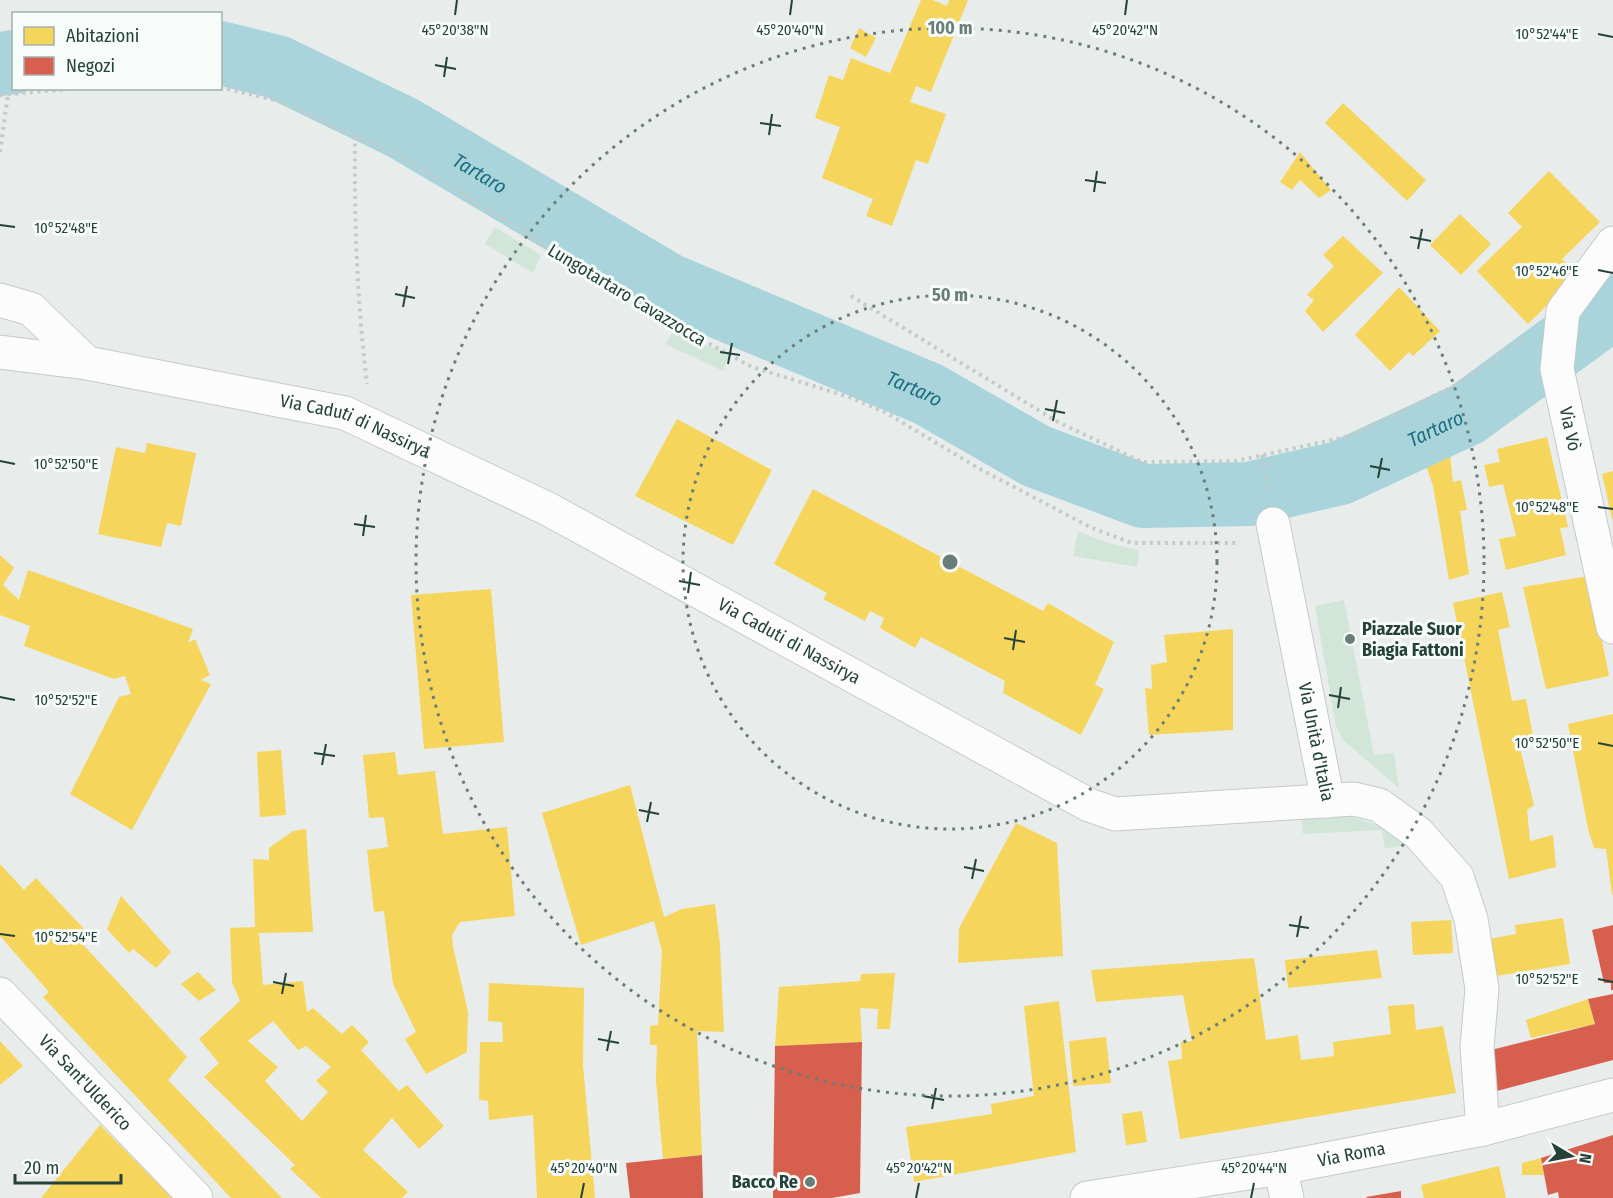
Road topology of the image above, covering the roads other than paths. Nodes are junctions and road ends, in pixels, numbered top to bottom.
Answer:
1 (1613, 243) edge
2 (0, 300) edge
3 (0, 352) edge
4 (87, 363) junction
5 (1275, 533) road end
6 (1613, 627) edge
7 (1328, 801) junction
8 (0, 994) edge
9 (1613, 1095) edge
10 (1483, 1129) junction
11 (1283, 1183) edge
12 (196, 1198) edge
13 (1087, 1198) edge

1 - 6 street, Via Vò
2 - 4 street
3 - 4 street
4 - 7 street, Via Caduti di Nassirya
5 - 7 street, Via Unità d'Italia
7 - 10 street, Via Unità d'Italia
8 - 12 street, Via Sant'Ulderico
9 - 10 street, Via Roma
10 - 11 street, Via Roma
11 - 13 street, Via Roma

